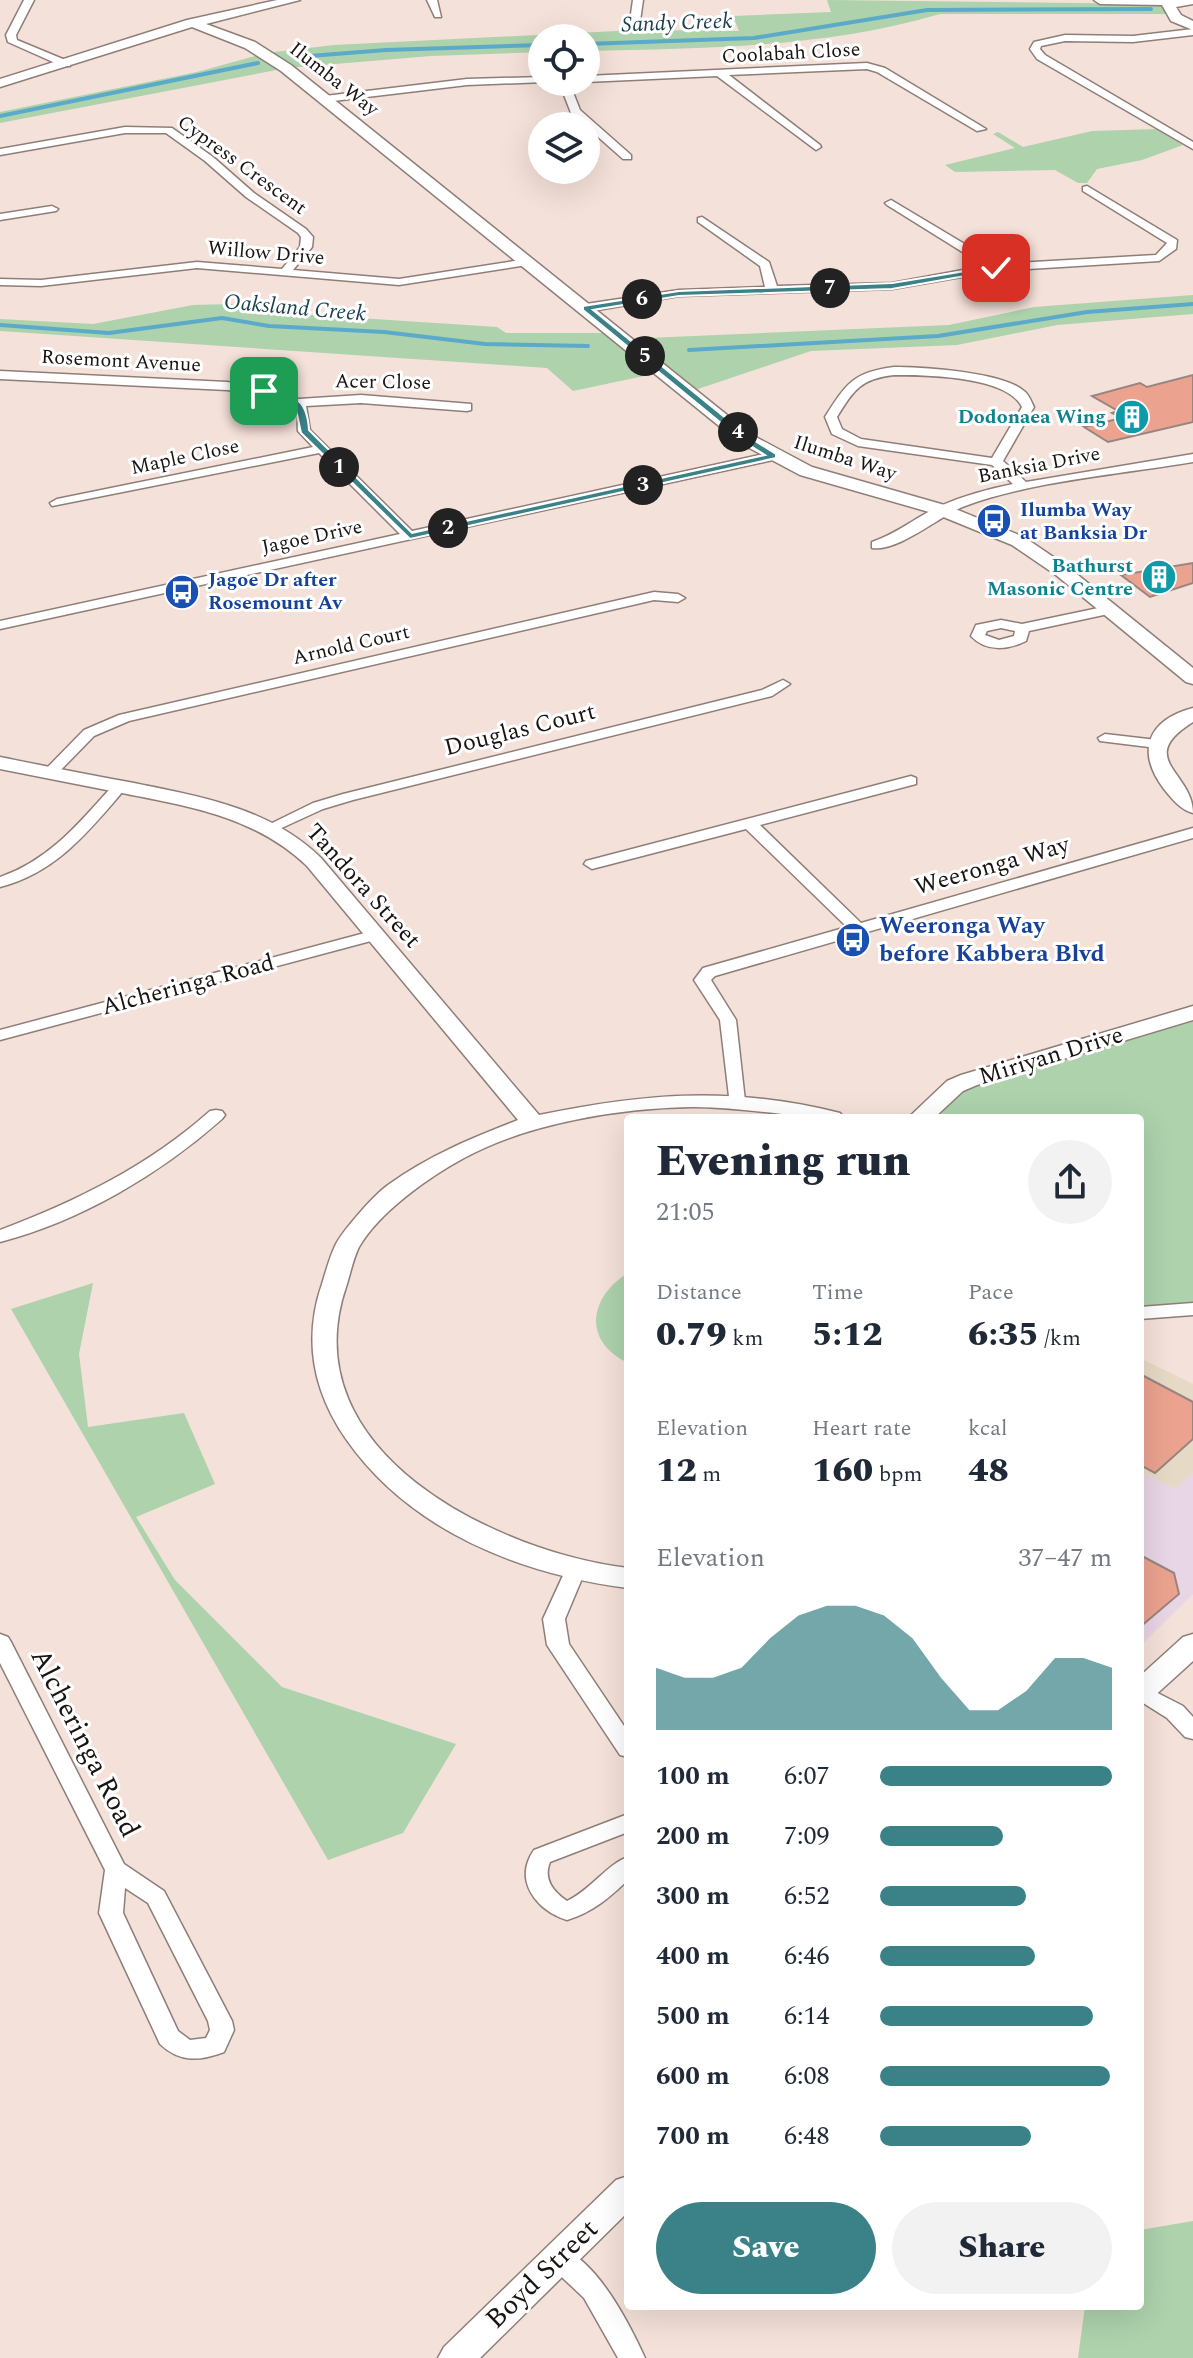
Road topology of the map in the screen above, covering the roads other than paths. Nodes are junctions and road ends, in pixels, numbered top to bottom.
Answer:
1 (29, 0) edge
2 (294, 0) edge
3 (432, 0) edge
4 (638, 0) edge
5 (1100, 0) edge
6 (1180, 2) edge
7 (438, 15) dead end
8 (635, 21) dead end
9 (192, 23) junction
10 (1188, 23) edge
11 (1193, 32) edge
12 (1022, 41) dead end
13 (1037, 44) junction
14 (66, 64) junction
15 (721, 74) junction
16 (600, 78) edge
17 (528, 80) edge
18 (0, 83) edge
19 (569, 96) edge
20 (325, 99) junction
21 (981, 129) dead end
22 (1193, 146) edge
23 (816, 147) dead end
24 (0, 152) edge
25 (627, 157) dead end
26 (1087, 189) dead end
27 (891, 203) dead end
28 (52, 209) dead end
29 (0, 217) edge
30 (702, 220) dead end
31 (527, 262) junction
32 (996, 268) junction
33 (285, 272) junction
34 (0, 282) edge
35 (772, 290) junction
36 (586, 308) junction
37 (0, 375) edge
38 (298, 403) junction
39 (467, 407) dead end
40 (321, 449) junction
41 (773, 456) junction
42 (1193, 458) edge
43 (996, 462) junction
44 (1024, 487) junction
45 (57, 503) dead end
46 (942, 510) junction
47 (410, 536) junction
48 (877, 545) dead end
49 (678, 598) dead end
50 (1108, 610) junction
51 (0, 625) edge
52 (1022, 628) dead end
53 (1193, 678) edge
54 (783, 684) dead end
55 (1193, 714) edge
56 (1105, 738) dead end
57 (1157, 744) junction
58 (0, 763) edge
59 (50, 773) junction
60 (911, 781) dead end
61 (120, 786) junction
62 (1193, 807) edge
63 (749, 823) junction
64 (270, 828) junction
65 (1193, 833) edge
66 (592, 864) dead end
67 (0, 882) edge
68 (858, 929) junction
69 (376, 935) junction
70 (1193, 1013) edge
71 (0, 1035) edge
72 (736, 1101) junction
73 (814, 1114) edge
74 (924, 1114) edge
75 (216, 1115) dead end
76 (532, 1122) junction
77 (0, 1236) edge
78 (1193, 1309) edge
79 (1144, 1313) edge
80 (576, 1569) junction
81 (624, 1577) edge
82 (0, 1642) edge
83 (1193, 1644) edge
84 (1144, 1688) edge
85 (1144, 1694) edge
86 (1193, 1731) edge
87 (624, 1743) edge
88 (624, 1825) edge
89 (116, 1870) junction
90 (624, 1870) edge
91 (624, 2194) edge
92 (559, 2258) junction
93 (456, 2358) edge
94 (632, 2358) edge

1 - 14 street
2 - 9 street
3 - 7 street
4 - 8 street
5 - 6 street
6 - 10 street
9 - 14 street
9 - 20 street, Ilumba Way
11 - 13 street
12 - 13 street
13 - 22 street
14 - 18 street
15 - 16 street, Coolabah Close
15 - 21 street, Coolabah Close
15 - 23 street
17 - 20 street
19 - 25 street
20 - 31 street, Ilumba Way
24 - 33 street, Cypress Crescent
26 - 32 street
27 - 32 street
28 - 29 street
30 - 35 street
31 - 33 street, Willow Drive
31 - 36 street, Ilumba Way
32 - 35 street
33 - 34 street, Willow Drive
35 - 36 street
36 - 41 street, Ilumba Way
37 - 38 street, Rosemont Avenue
38 - 39 street, Acer Close
38 - 40 street
40 - 45 street, Maple Close
40 - 47 street
41 - 46 street, Ilumba Way
41 - 47 street, Jagoe Drive
42 - 44 street, Banksia Drive
43 - 43 street
43 - 44 street
44 - 46 street, Banksia Drive
46 - 48 street, Banksia Drive
46 - 50 street, Ilumba Way
47 - 51 street, Jagoe Drive
49 - 59 street, Arnold Court
50 - 52 street
50 - 53 street, Ilumba Way
54 - 64 street, Douglas Court
55 - 57 street
56 - 57 street
57 - 62 street
58 - 59 street, Tandora Street
59 - 61 street, Tandora Street
60 - 63 street
61 - 64 street, Tandora Street
61 - 67 street
63 - 66 street
63 - 68 street
64 - 69 street, Tandora Street
65 - 68 street, Weeronga Way
68 - 72 street, Weeronga Way
69 - 71 street, Alcheringa Road
69 - 76 street, Tandora Street
70 - 74 street, Miriyan Drive
72 - 73 street
72 - 76 street
75 - 77 street
76 - 80 street
78 - 79 street
80 - 81 street
80 - 87 street
82 - 89 street, Alcheringa Road
83 - 84 street
85 - 86 street
88 - 90 street
89 - 89 street, Alcheringa Road
91 - 92 street, Boyd Street
92 - 93 street, Boyd Street
92 - 94 street

